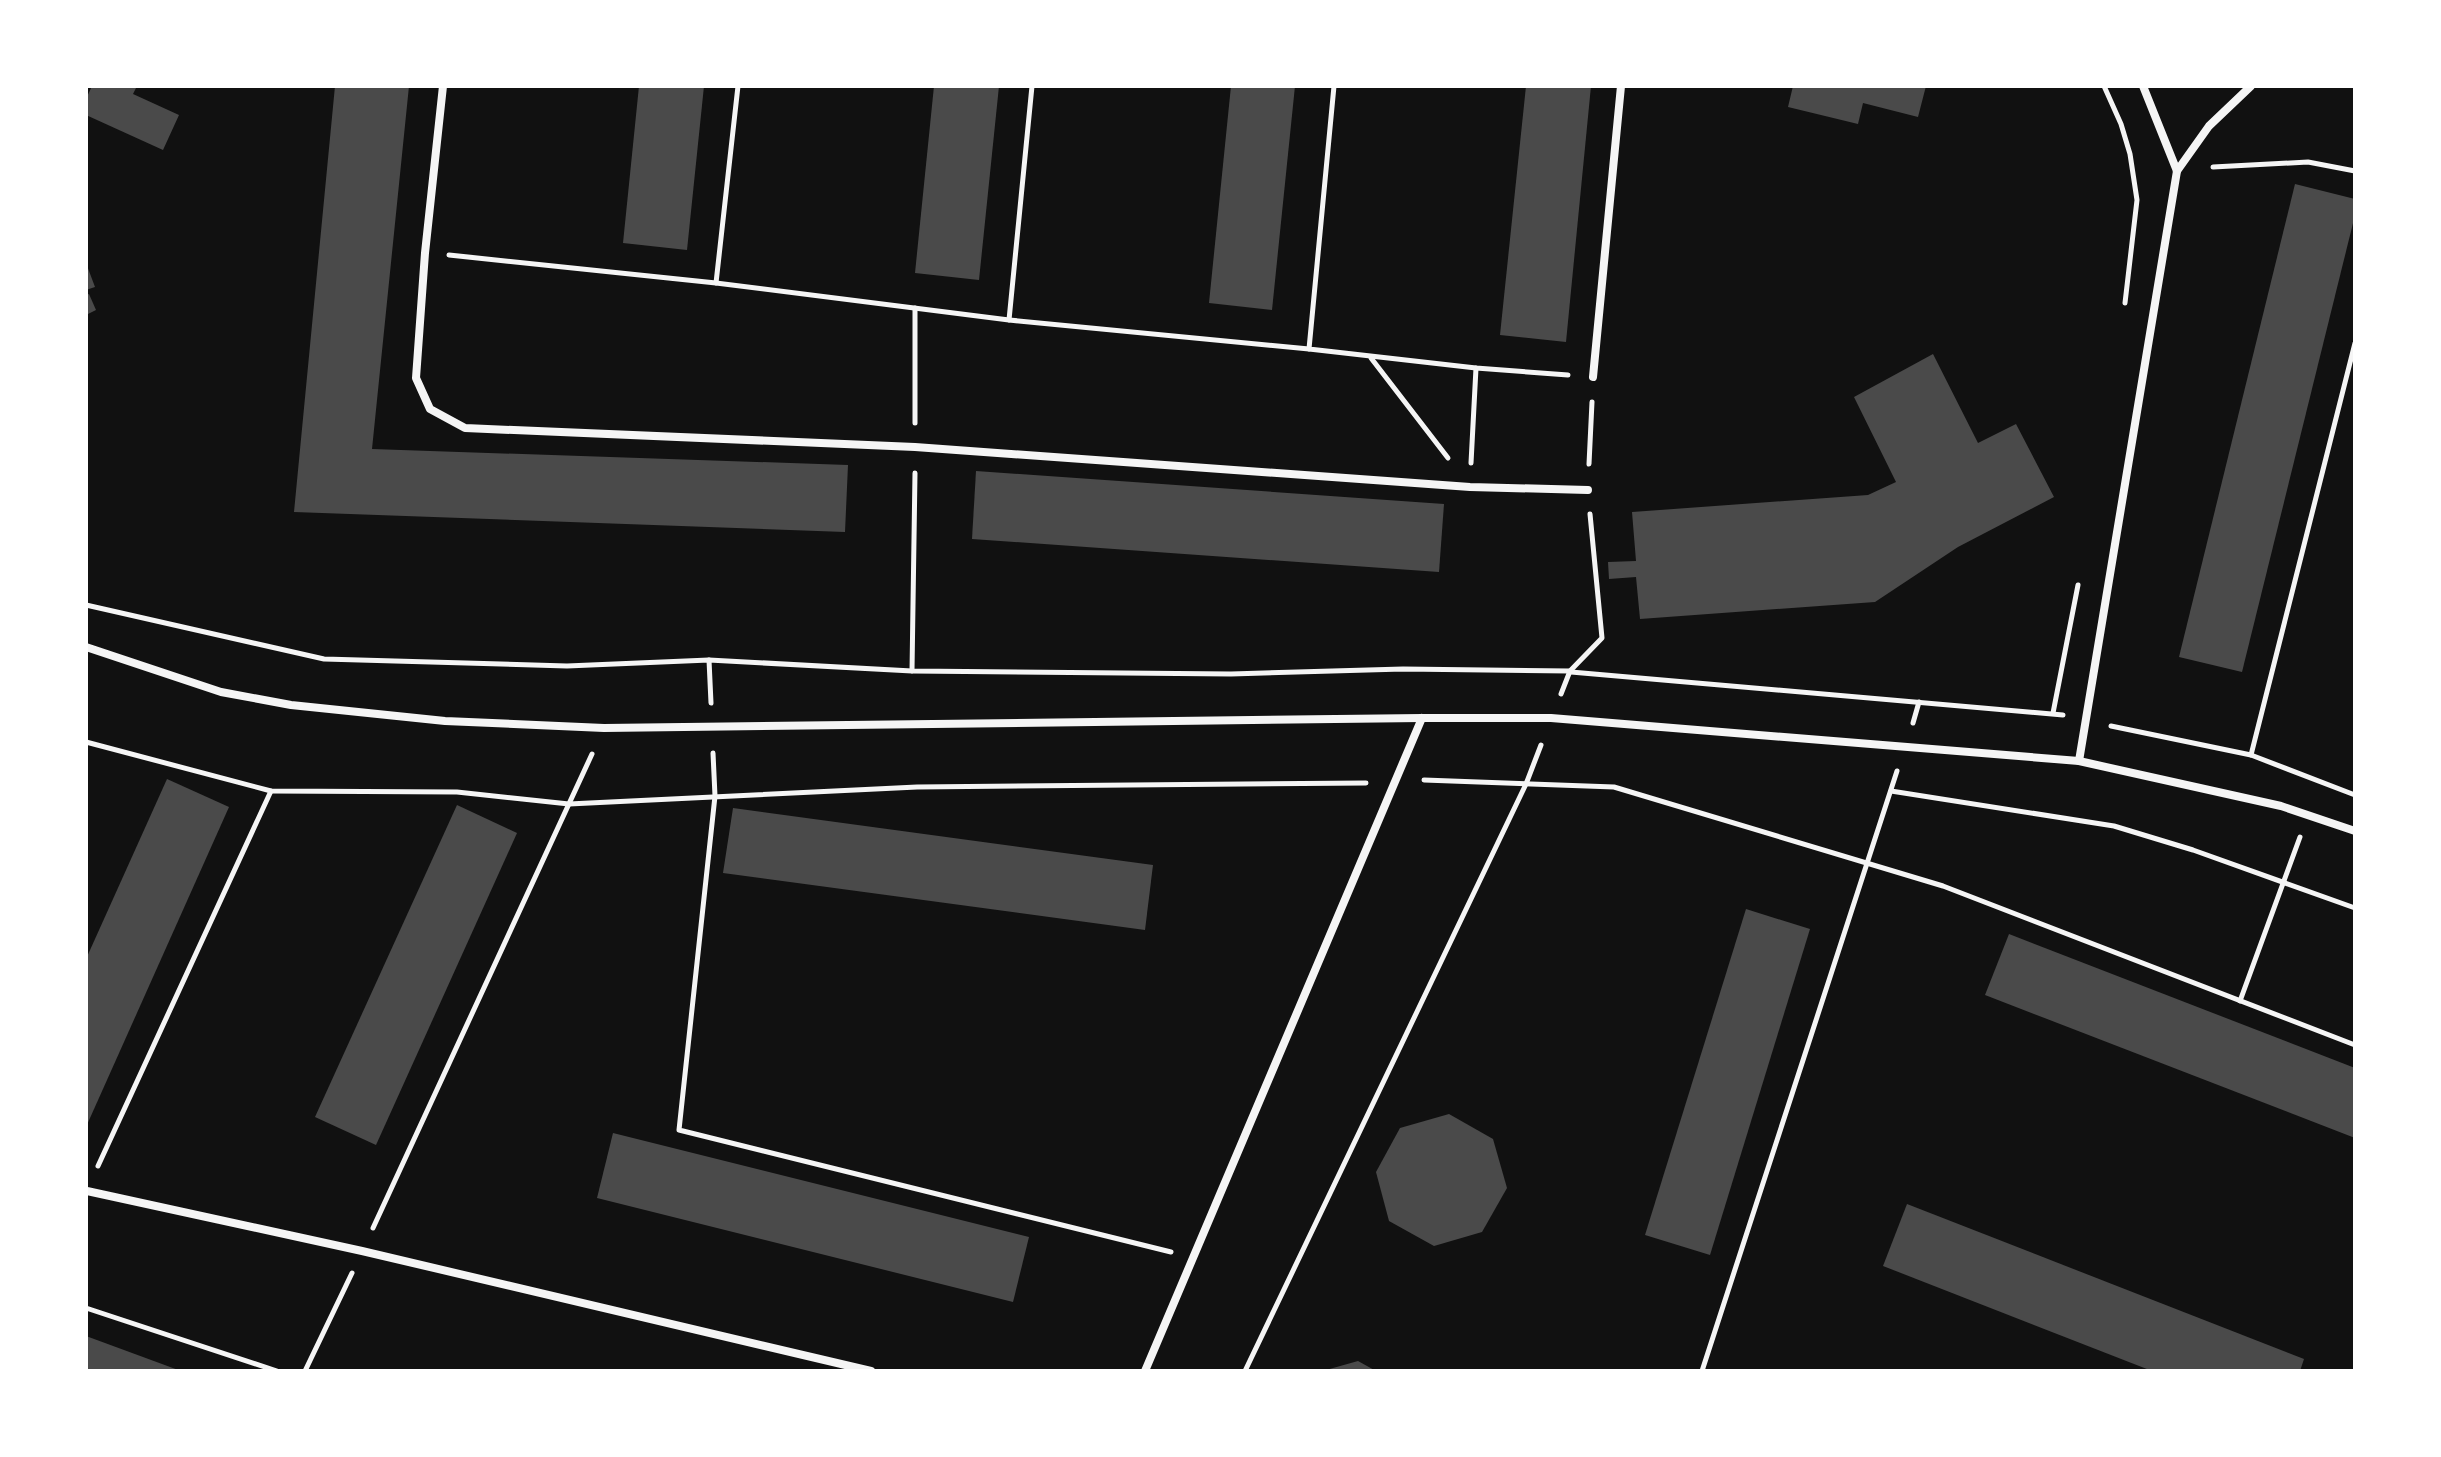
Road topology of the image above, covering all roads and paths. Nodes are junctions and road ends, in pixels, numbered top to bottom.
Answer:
1 (443, 86) edge
2 (738, 86) edge
3 (1032, 86) edge
4 (1334, 86) edge
5 (1621, 86) edge
6 (2104, 86) edge
7 (2143, 86) edge
8 (2251, 86) edge
9 (2177, 171) junction
10 (2355, 171) edge
11 (2134, 179) junction
12 (425, 253) junction
13 (716, 283) junction
14 (2125, 305) dead end
15 (915, 308) junction
16 (1009, 320) junction
17 (2355, 343) edge
18 (1309, 349) junction
19 (1370, 357) junction
20 (1476, 368) junction
21 (1593, 377) junction
22 (915, 447) junction
23 (1470, 487) junction
24 (1588, 490) junction
25 (2079, 582) dead end
26 (86, 605) edge
27 (86, 647) edge
28 (709, 660) junction
29 (912, 671) junction
30 (1570, 671) junction
31 (1919, 702) junction
32 (2053, 713) junction
33 (1422, 718) junction
34 (1551, 718) junction
35 (2087, 721) junction
36 (711, 726) junction
37 (604, 728) junction
38 (86, 742) edge
39 (1905, 747) junction
40 (2251, 755) junction
41 (2079, 761) junction
42 (2318, 780) junction
43 (1395, 782) junction
44 (1526, 784) junction
45 (271, 791) junction
46 (1891, 791) junction
47 (2355, 795) edge
48 (715, 796) junction
49 (569, 804) junction
50 (2307, 815) junction
51 (2355, 831) edge
52 (1867, 863) junction
53 (2284, 883) junction
54 (2355, 908) edge
55 (2240, 1001) junction
56 (2355, 1045) edge
57 (87, 1191) edge
58 (362, 1251) junction
59 (1193, 1257) junction
60 (86, 1308) edge
61 (277, 1371) edge
62 (305, 1371) edge
63 (871, 1371) edge
64 (1145, 1371) edge
65 (1245, 1371) edge
66 (1702, 1371) edge

1 - 12 street
2 - 13 path
3 - 16 path
4 - 18 path
5 - 21 street
6 - 11 path
7 - 9 street
8 - 9 street
9 - 10 path
9 - 11 path
9 - 35 street
11 - 14 path
12 - 13 path
12 - 22 street
13 - 15 path
15 - 16 path
15 - 22 path
16 - 18 path
17 - 40 path
18 - 19 path
19 - 20 path
19 - 23 path
20 - 21 path
20 - 23 path
21 - 24 path
22 - 23 street
22 - 29 path
23 - 24 street
24 - 30 path
25 - 32 path
26 - 28 path
27 - 37 street
28 - 29 path
28 - 36 path
29 - 30 path
30 - 31 path
30 - 34 path
31 - 32 path
31 - 39 path
32 - 35 path
33 - 34 street
33 - 36 street
33 - 43 street
34 - 39 street
34 - 44 path
35 - 40 path
35 - 41 street
36 - 37 street
36 - 48 path
37 - 49 path
38 - 45 path
39 - 41 street
39 - 46 path
40 - 42 path
41 - 50 street
42 - 47 path
42 - 50 path
43 - 44 path
43 - 48 path
43 - 59 street
44 - 52 path
44 - 65 path
45 - 49 path
45 - 57 path
46 - 52 path
46 - 53 path
48 - 49 path
48 - 59 path
49 - 58 path
50 - 51 street
50 - 53 path
52 - 55 path
52 - 66 path
53 - 54 path
53 - 55 path
55 - 56 path
57 - 58 street
58 - 62 path
58 - 63 street
59 - 64 street
60 - 61 path

